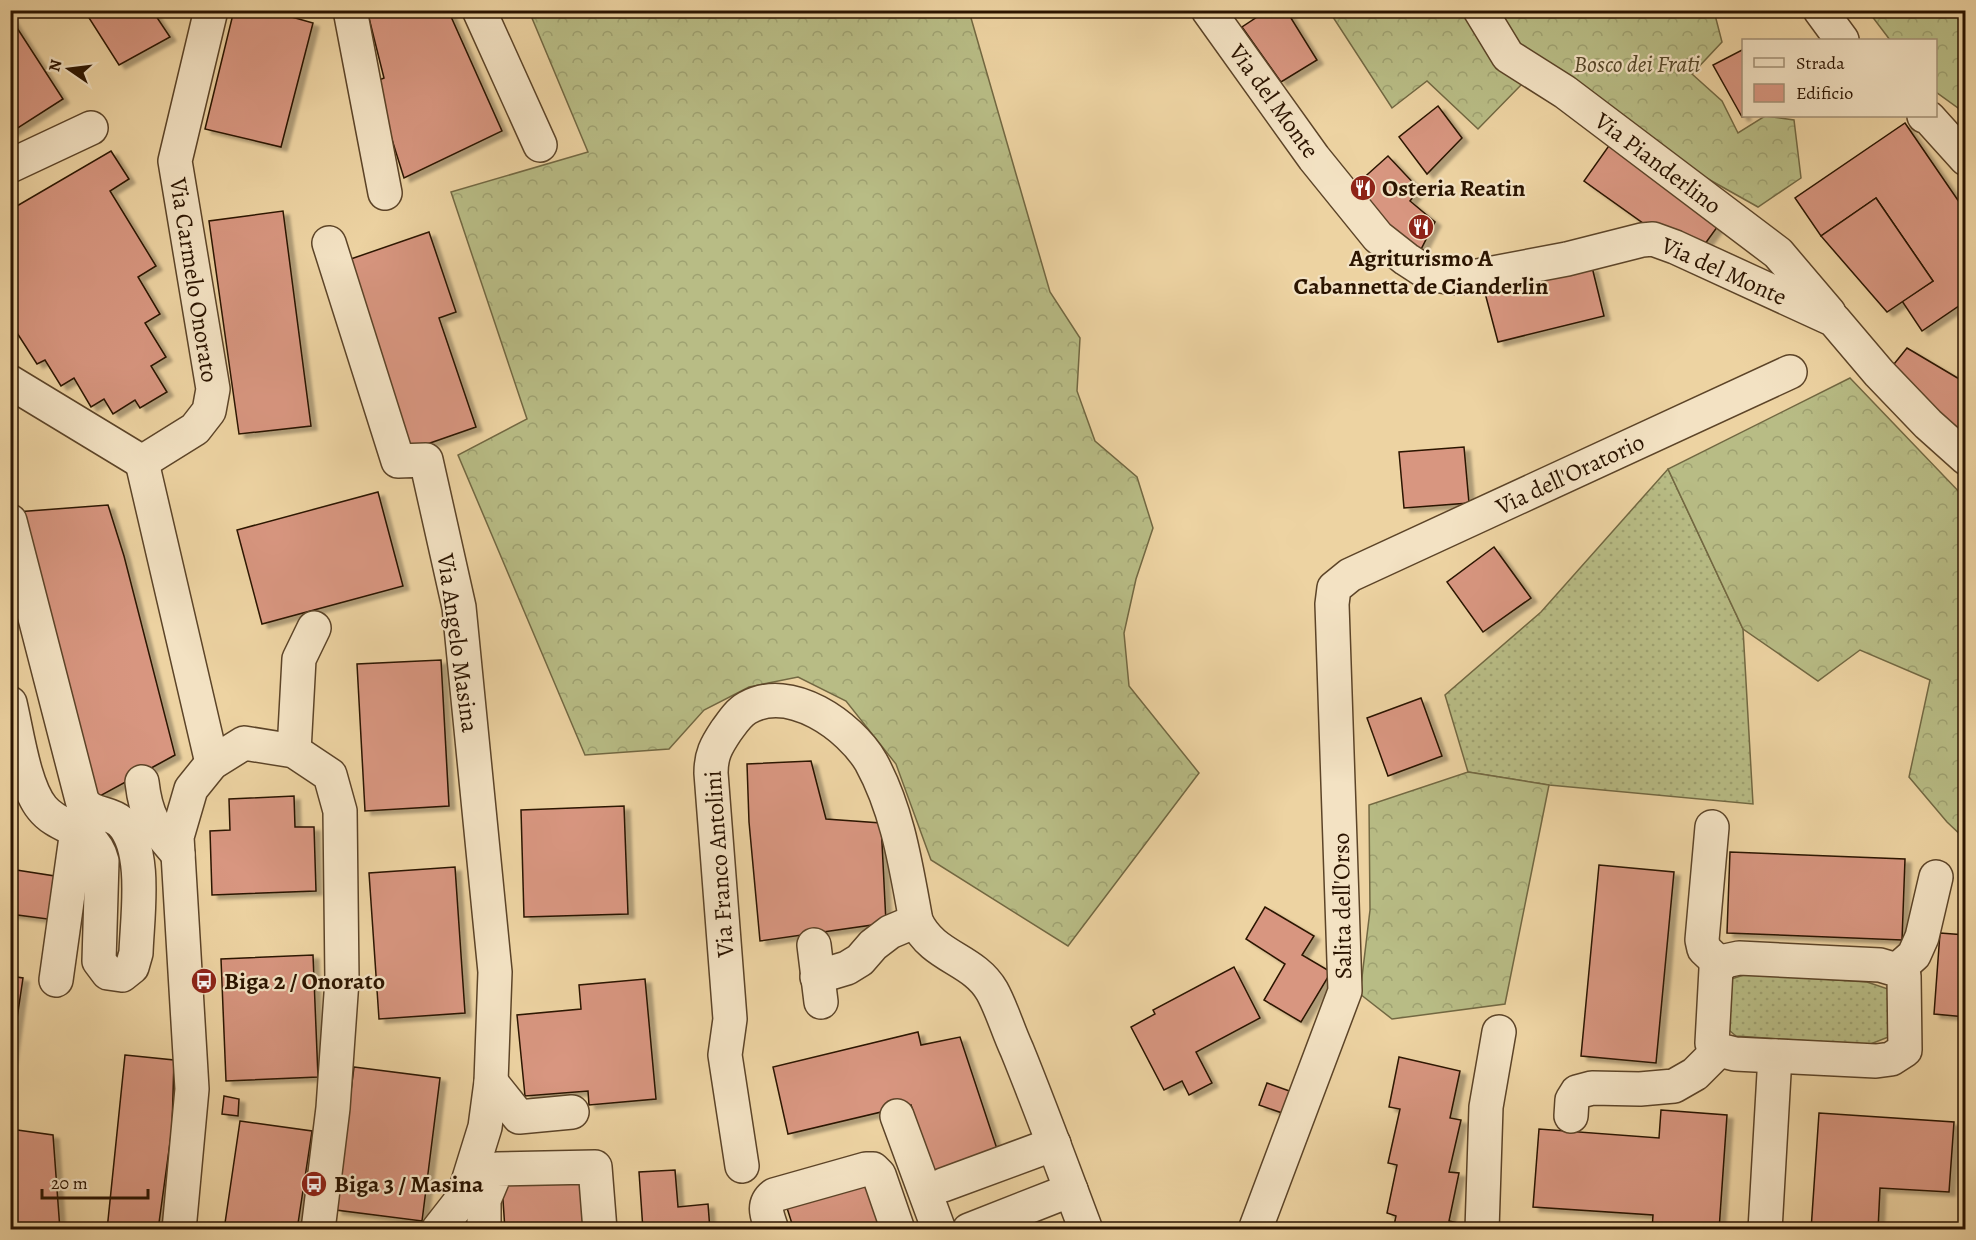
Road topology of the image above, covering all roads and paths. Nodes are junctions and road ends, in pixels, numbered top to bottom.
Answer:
1 (211, 10) edge
2 (350, 10) edge
3 (479, 10) edge
4 (1208, 10) edge
5 (1480, 10) edge
6 (1820, 10) edge
7 (1841, 39) edge
8 (1925, 117) edge
9 (91, 128) dead end
10 (540, 145) dead end
11 (1965, 159) edge
12 (10, 166) edge
13 (385, 193) dead end
14 (329, 243) dead end
15 (1843, 331) junction
16 (1790, 372) dead end
17 (10, 382) edge
18 (1965, 458) edge
19 (142, 462) junction
20 (10, 521) edge
21 (1350, 576) joint
22 (314, 628) dead end
23 (10, 703) edge
24 (294, 751) junction
25 (212, 763) junction
26 (142, 782) dead end
27 (1712, 827) dead end
28 (77, 830) junction
29 (178, 854) junction
30 (1936, 877) dead end
31 (916, 921) junction
32 (814, 945) dead end
33 (1720, 965) junction
34 (1897, 970) junction
35 (56, 980) dead end
36 (1499, 1032) dead end
37 (1719, 1050) junction
38 (1775, 1056) junction
39 (491, 1082) junction
40 (572, 1112) dead end
41 (897, 1116) dead end
42 (1571, 1116) dead end
43 (1054, 1144) junction
44 (742, 1166) dead end
45 (943, 1185) dead end
46 (1071, 1190) junction
47 (178, 1230) edge
48 (318, 1230) edge
49 (438, 1230) edge
50 (484, 1230) edge
51 (600, 1230) edge
52 (772, 1230) edge
53 (898, 1230) edge
54 (939, 1230) edge
55 (969, 1230) edge
56 (1086, 1230) edge
57 (1255, 1230) edge
58 (1482, 1230) edge
59 (1765, 1230) edge

1 - 19 street, Via Carmelo Onorato
2 - 13 street
3 - 10 street
4 - 15 street, Via del Monte
5 - 15 street, Via Pianderlino
6 - 7 street
8 - 11 street
9 - 12 street
14 - 39 street, Via Angelo Masina
15 - 18 street, Via Pianderlino
16 - 21 street, Via dell'Oratorio
17 - 19 street
19 - 25 street
20 - 28 street
21 - 57 street, Salita dell'Orso
22 - 24 street
23 - 28 street
24 - 25 street
24 - 48 street
25 - 29 street
26 - 29 street
27 - 33 street
28 - 35 street
29 - 47 street
30 - 34 street
31 - 32 street
31 - 43 street, Via Franco Antolini
31 - 44 street, Via Franco Antolini
33 - 34 street
33 - 37 street
34 - 38 street
36 - 58 street
37 - 38 street
37 - 42 street
38 - 59 street
39 - 40 street
39 - 49 street, Via Angelo Masina
41 - 54 street
43 - 45 street
43 - 46 street, Via Franco Antolini
46 - 55 street
46 - 56 street, Via Franco Antolini
50 - 51 street
52 - 53 street

